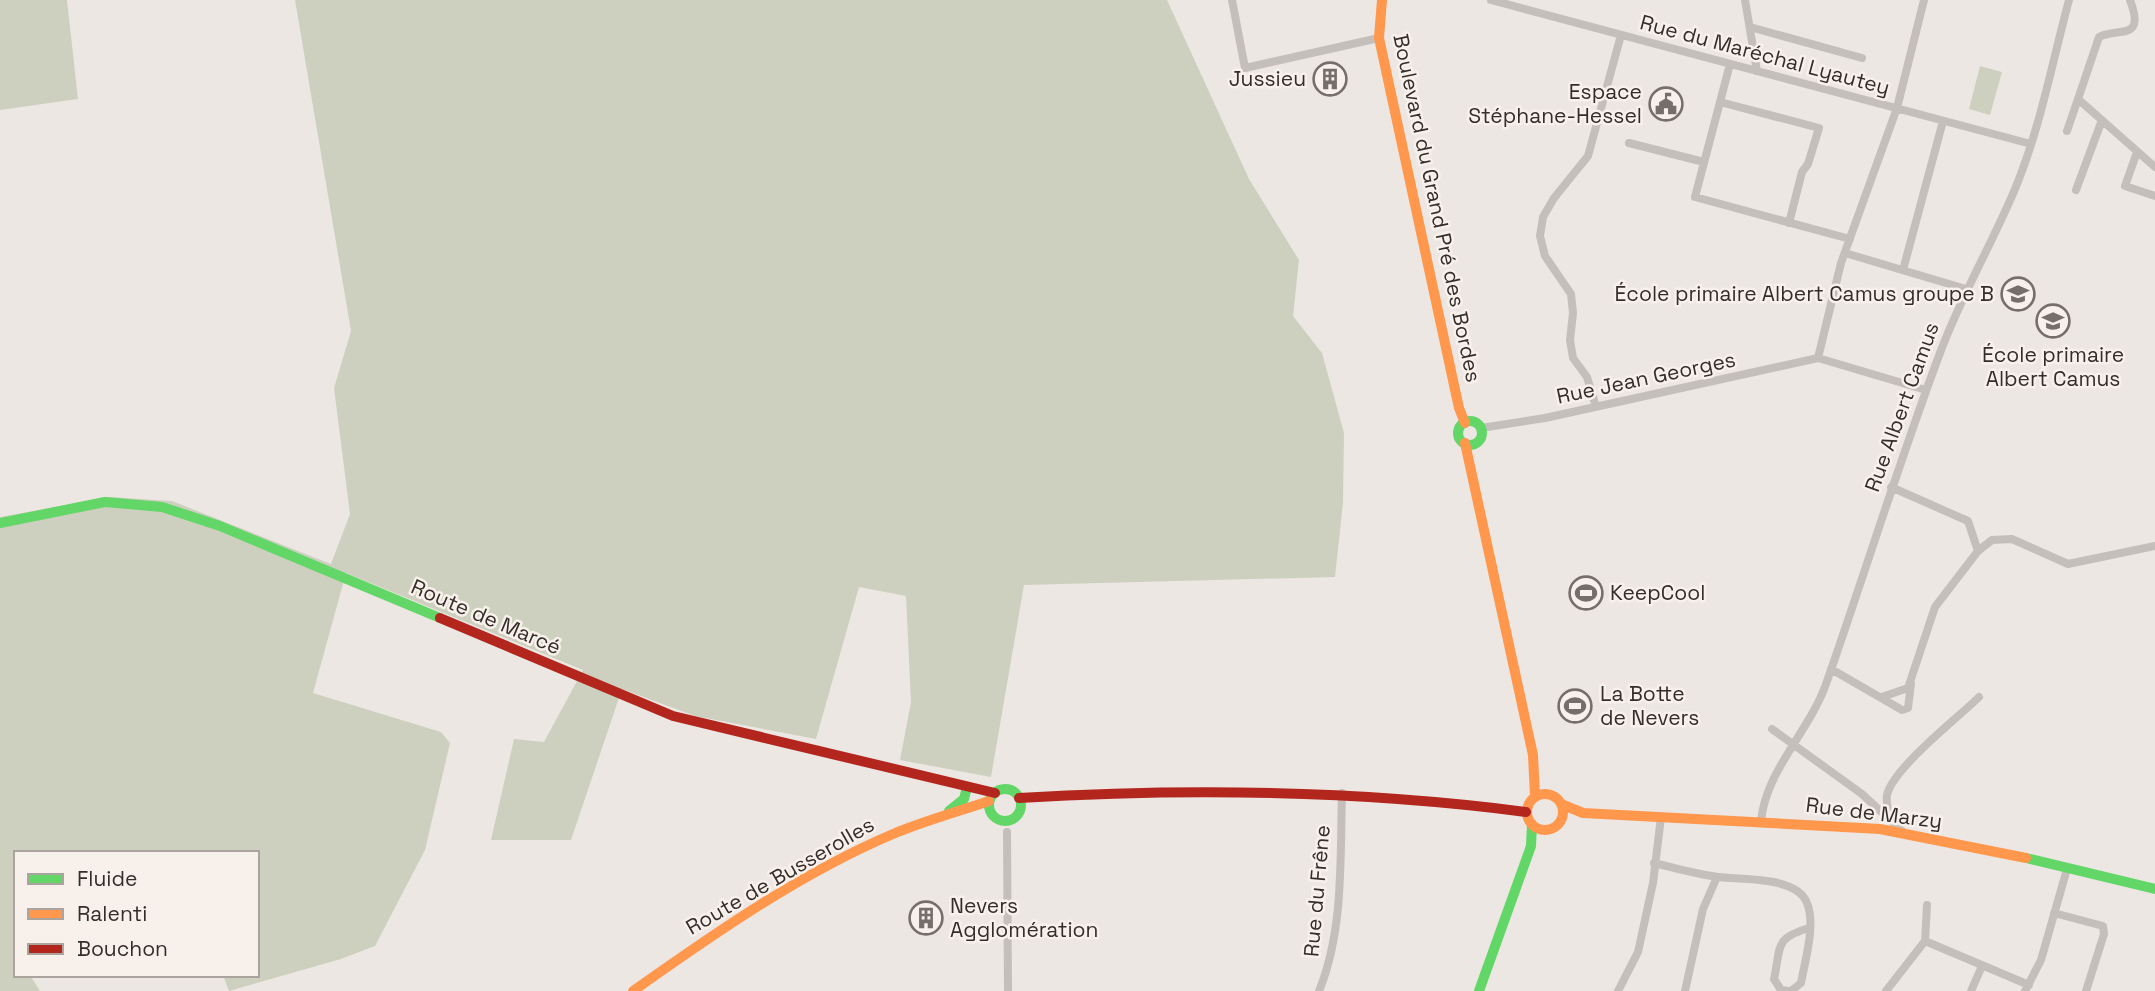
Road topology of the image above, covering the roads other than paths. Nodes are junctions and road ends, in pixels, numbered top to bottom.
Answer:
1 (1232, 0) edge
2 (1382, 0) edge
3 (1491, 0) edge
4 (1745, 0) edge
5 (1924, 0) edge
6 (2069, 0) edge
7 (2130, 0) edge
8 (1750, 27) junction
9 (1621, 35) junction
10 (1379, 38) junction
11 (1862, 58) dead end
12 (1730, 64) junction
13 (1757, 71) junction
14 (2078, 99) junction
15 (1720, 102) junction
16 (1897, 108) junction
17 (2102, 120) junction
18 (1943, 121) junction
19 (2067, 131) dead end
20 (1629, 143) dead end
21 (2031, 144) junction
22 (2137, 152) junction
23 (1704, 162) junction
24 (2155, 167) edge
25 (2076, 190) dead end
26 (2155, 196) edge
27 (1789, 223) junction
28 (1850, 239) junction
29 (1845, 253) junction
30 (1902, 270) junction
31 (1966, 289) junction
32 (1818, 358) junction
33 (1926, 390) junction
34 (1596, 407) junction
35 (1465, 423) junction
36 (1481, 428) junction
37 (1477, 442) junction
38 (1465, 443) junction
39 (1471, 461) junction
40 (1891, 487) junction
41 (0, 523) edge
42 (2155, 546) edge
43 (1978, 551) junction
44 (1831, 669) junction
45 (1910, 681) junction
46 (1882, 697) junction
47 (1979, 697) dead end
48 (1772, 729) dead end
49 (1795, 744) junction
50 (1533, 755) junction
51 (964, 785) junction
52 (1342, 793) junction
53 (1549, 794) junction
54 (1060, 796) junction
55 (1535, 796) junction
56 (1019, 798) junction
57 (1886, 799) junction
58 (991, 801) junction
59 (1561, 804) junction
60 (1876, 806) junction
61 (1527, 812) junction
62 (1583, 813) junction
63 (940, 817) junction
64 (1011, 817) junction
65 (1661, 817) junction
66 (1889, 818) junction
67 (1561, 820) junction
68 (1761, 821) junction
69 (1532, 824) junction
70 (1547, 830) junction
71 (1007, 832) joint
72 (1904, 833) junction
73 (1531, 846) junction
74 (1654, 863) junction
75 (2067, 869) junction
76 (1717, 877) junction
77 (2155, 889) edge
78 (1927, 905) dead end
79 (2054, 913) junction
80 (1808, 928) junction
81 (1925, 941) junction
82 (1982, 965) junction
83 (2027, 988) edge
84 (633, 991) edge
85 (1008, 991) edge
86 (1319, 991) edge
87 (1479, 991) edge
88 (1618, 991) edge
89 (1685, 991) edge
90 (1790, 991) edge
91 (1885, 991) edge
92 (1971, 991) edge
93 (2086, 991) edge

1 - 10 street
2 - 10 main road, Boulevard du Grand Pré des Bordes
3 - 9 street, Rue du Maréchal Lyautey
4 - 8 street
5 - 16 street
6 - 21 street, Rue Albert Camus
7 - 14 street
8 - 11 street
8 - 13 street
9 - 12 street, Rue du Maréchal Lyautey
9 - 34 street
10 - 35 main road, Boulevard du Grand Pré des Bordes
12 - 13 street, Rue du Maréchal Lyautey
12 - 15 street
13 - 16 street, Rue du Maréchal Lyautey
14 - 17 street
14 - 19 street
15 - 23 street
15 - 27 street
16 - 18 street, Rue du Maréchal Lyautey
16 - 28 street
17 - 22 street
17 - 25 street
18 - 21 street, Rue du Maréchal Lyautey
18 - 30 street
20 - 23 street
21 - 31 street, Rue Albert Camus
22 - 24 street
22 - 26 street
23 - 27 street
27 - 28 street
28 - 29 street
29 - 30 street
29 - 32 street
30 - 31 street
31 - 33 street, Rue Albert Camus
32 - 33 street
32 - 34 street, Rue Jean Georges
33 - 40 street, Rue Albert Camus
34 - 36 street, Rue Jean Georges
35 - 36 main road
35 - 38 main road
36 - 37 main road
37 - 38 main road
37 - 39 main road
38 - 39 main road
39 - 50 main road
40 - 43 street
40 - 44 street, Rue Albert Camus
41 - 51 main road, Route de Marcé
42 - 43 street
43 - 45 street
44 - 46 street
44 - 49 street, Rue Albert Camus
45 - 46 street
45 - 46 street
47 - 57 street
48 - 49 street
49 - 60 street
49 - 68 street, Rue Albert Camus
50 - 53 main road
50 - 55 main road
51 - 58 main road, Route de Marcé
51 - 63 main road
52 - 54 main road, Route de Marcé
52 - 61 main road, Route de Marcé
52 - 86 street, Rue du Frêne
53 - 55 main road
53 - 59 main road
54 - 56 main road, Route de Marcé
54 - 64 main road
55 - 61 main road
56 - 58 main road, Route de Marcé
56 - 64 main road
57 - 60 street
57 - 66 street
58 - 63 main road, Route de Busserolles
58 - 64 main road
59 - 62 main road, Rue de Marzy
59 - 67 main road
60 - 66 street
61 - 69 main road
62 - 65 main road, Rue de Marzy
62 - 67 main road, Rue de Marzy
63 - 84 main road, Route de Busserolles
64 - 71 main road
65 - 68 main road, Rue de Marzy
65 - 74 street
66 - 72 street
67 - 70 main road
68 - 72 main road, Rue de Marzy
69 - 70 main road
69 - 73 main road
70 - 73 main road
71 - 85 street
72 - 75 main road, Rue de Marzy
73 - 87 main road
74 - 76 street
74 - 88 street
75 - 77 main road, Rue de Marzy
75 - 79 street
76 - 80 street
76 - 89 street
78 - 81 street
79 - 83 street
79 - 93 street
80 - 90 street
80 - 90 street
81 - 82 street
81 - 91 street
82 - 83 street
82 - 92 street

